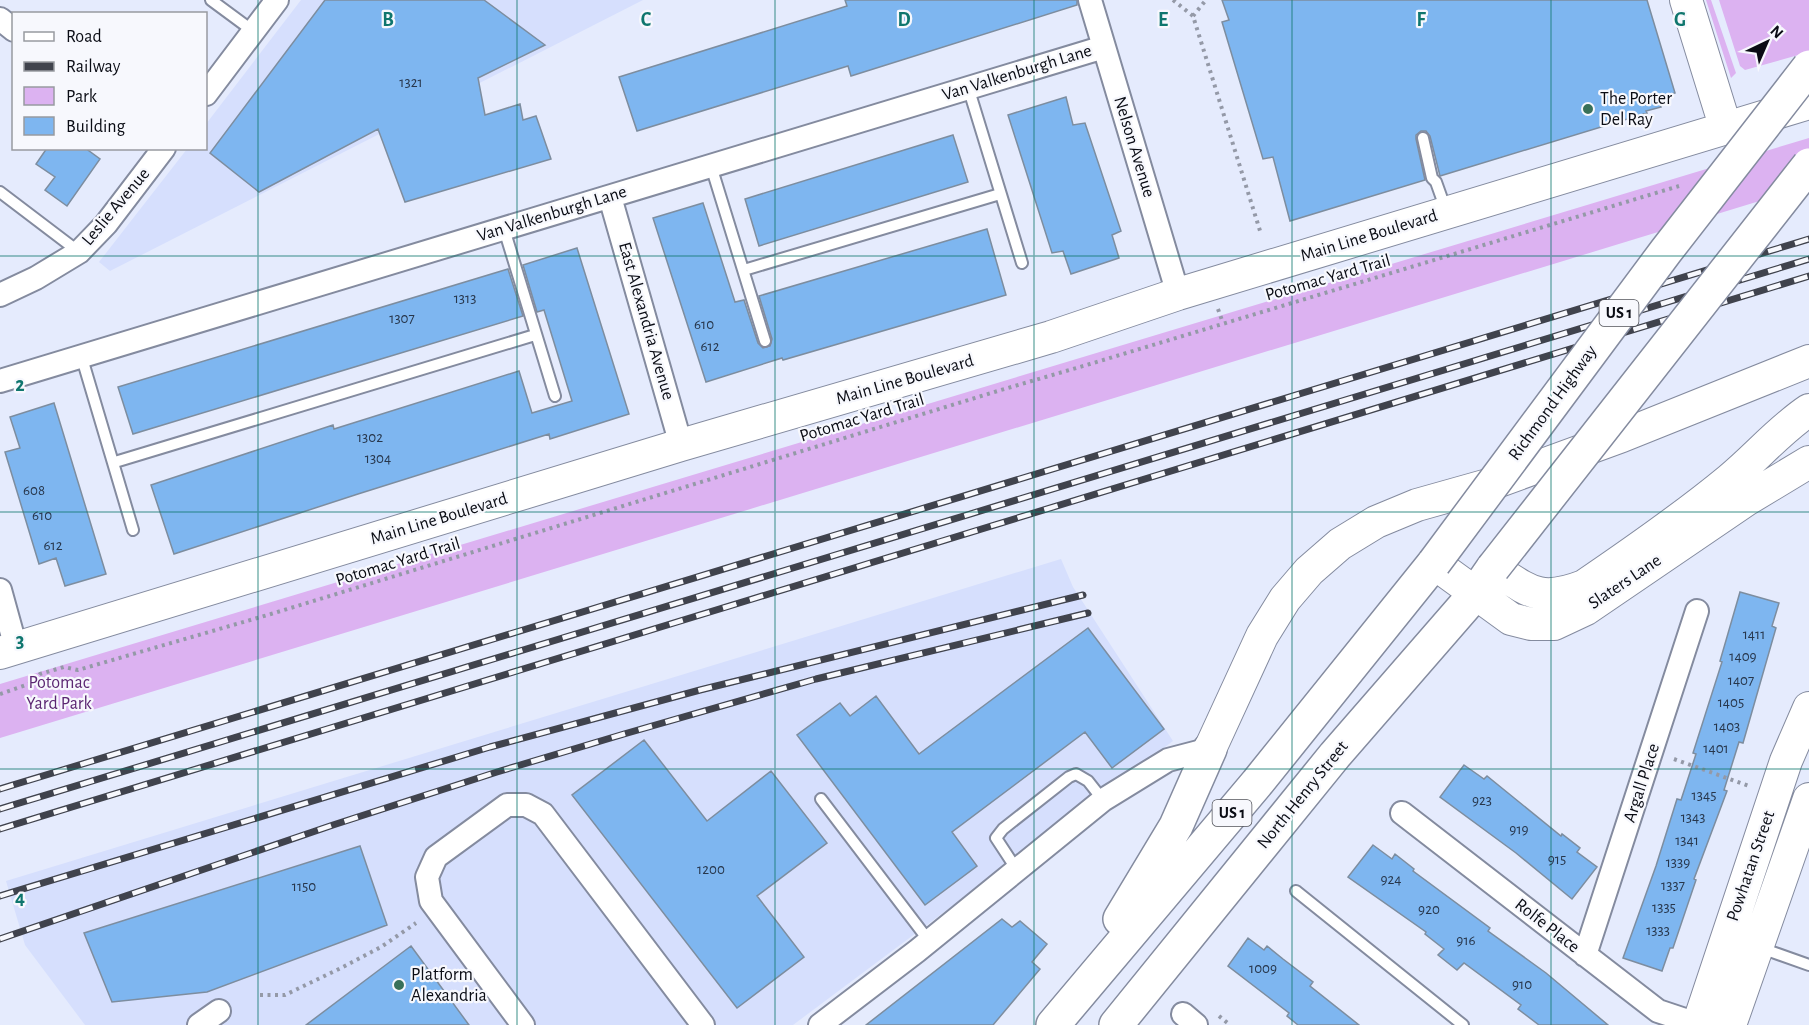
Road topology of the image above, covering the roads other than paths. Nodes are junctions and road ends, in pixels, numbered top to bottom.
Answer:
1 (211, 0) edge
2 (277, 0) edge
3 (1090, 0) edge
4 (1686, 0) edge
5 (0, 19) edge
6 (12, 28) edge
7 (253, 31) junction
8 (1104, 47) junction
9 (1809, 67) edge
10 (968, 87) junction
11 (207, 93) edge
12 (1809, 103) edge
13 (1726, 129) junction
14 (1423, 138) dead end
15 (162, 150) edge
16 (1809, 165) edge
17 (711, 166) junction
18 (0, 192) edge
19 (1000, 194) junction
20 (610, 197) junction
21 (1447, 213) junction
22 (504, 229) junction
23 (79, 252) junction
24 (1022, 263) dead end
25 (744, 270) junction
26 (1178, 294) junction
27 (0, 295) edge
28 (535, 335) junction
29 (765, 341) dead end
30 (81, 356) junction
31 (1809, 361) edge
32 (0, 381) edge
33 (555, 396) dead end
34 (1809, 410) edge
35 (681, 445) junction
36 (115, 462) junction
37 (1809, 462) edge
38 (134, 530) dead end
39 (1434, 563) junction
40 (1484, 581) junction
41 (0, 590) edge
42 (1697, 611) dead end
43 (8, 650) edge
44 (1809, 708) edge
45 (1210, 749) junction
46 (821, 798) dead end
47 (1809, 799) edge
48 (1104, 800) junction
49 (1402, 813) dead end
50 (1017, 870) junction
51 (1296, 891) dead end
52 (1742, 940) junction
53 (929, 941) junction
54 (1585, 955) junction
55 (1809, 964) edge
56 (219, 1011) dead end
57 (200, 1025) edge
58 (523, 1025) edge
59 (704, 1025) edge
60 (820, 1025) edge
61 (1053, 1025) edge
62 (1116, 1025) edge
63 (1463, 1025) edge
64 (1698, 1025) edge
65 (1730, 1025) edge

1 - 7 lane
2 - 7 street
3 - 8 street, Nelson Avenue
4 - 13 street
5 - 6 street
7 - 11 street
8 - 10 street, Van Valkenburgh Lane
8 - 26 street, Nelson Avenue
9 - 39 highway, Richmond Highway / US 1, bridge
10 - 17 street, Van Valkenburgh Lane
10 - 19 lane
12 - 13 street, Main Line Boulevard
13 - 21 street, Main Line Boulevard
14 - 21 lane
15 - 23 street, Leslie Avenue
16 - 40 highway, US 1, bridge
17 - 20 street, Van Valkenburgh Lane
17 - 25 lane
18 - 23 lane
19 - 24 lane
19 - 25 lane
20 - 22 street, Van Valkenburgh Lane
20 - 35 street, East Alexandria Avenue
21 - 26 street, Main Line Boulevard
22 - 28 lane
22 - 30 street, Van Valkenburgh Lane
23 - 27 street, Leslie Avenue
25 - 29 lane
26 - 35 street, Main Line Boulevard
28 - 33 lane
28 - 36 lane
30 - 32 street, Van Valkenburgh Lane
30 - 36 lane
31 - 45 street
34 - 40 street, Slaters Lane
35 - 43 street, Main Line Boulevard
36 - 38 lane
37 - 40 street, Slaters Lane
39 - 40 street, Slaters Lane
39 - 61 highway, Richmond Highway / US 1
40 - 62 highway, North Henry Street / US 1
41 - 43 street
42 - 54 street, Argall Place
44 - 52 street, Powhatan Street
45 - 48 street
45 - 61 highway
46 - 53 lane
47 - 52 street, Powhatan Street
48 - 50 street
48 - 50 lane
49 - 54 street, Rolfe Place
50 - 53 street
51 - 63 lane
52 - 55 lane
52 - 64 street, Powhatan Street
52 - 65 street, Powhatan Street
53 - 60 street
54 - 64 street, Rolfe Place
56 - 57 street
58 - 59 street

